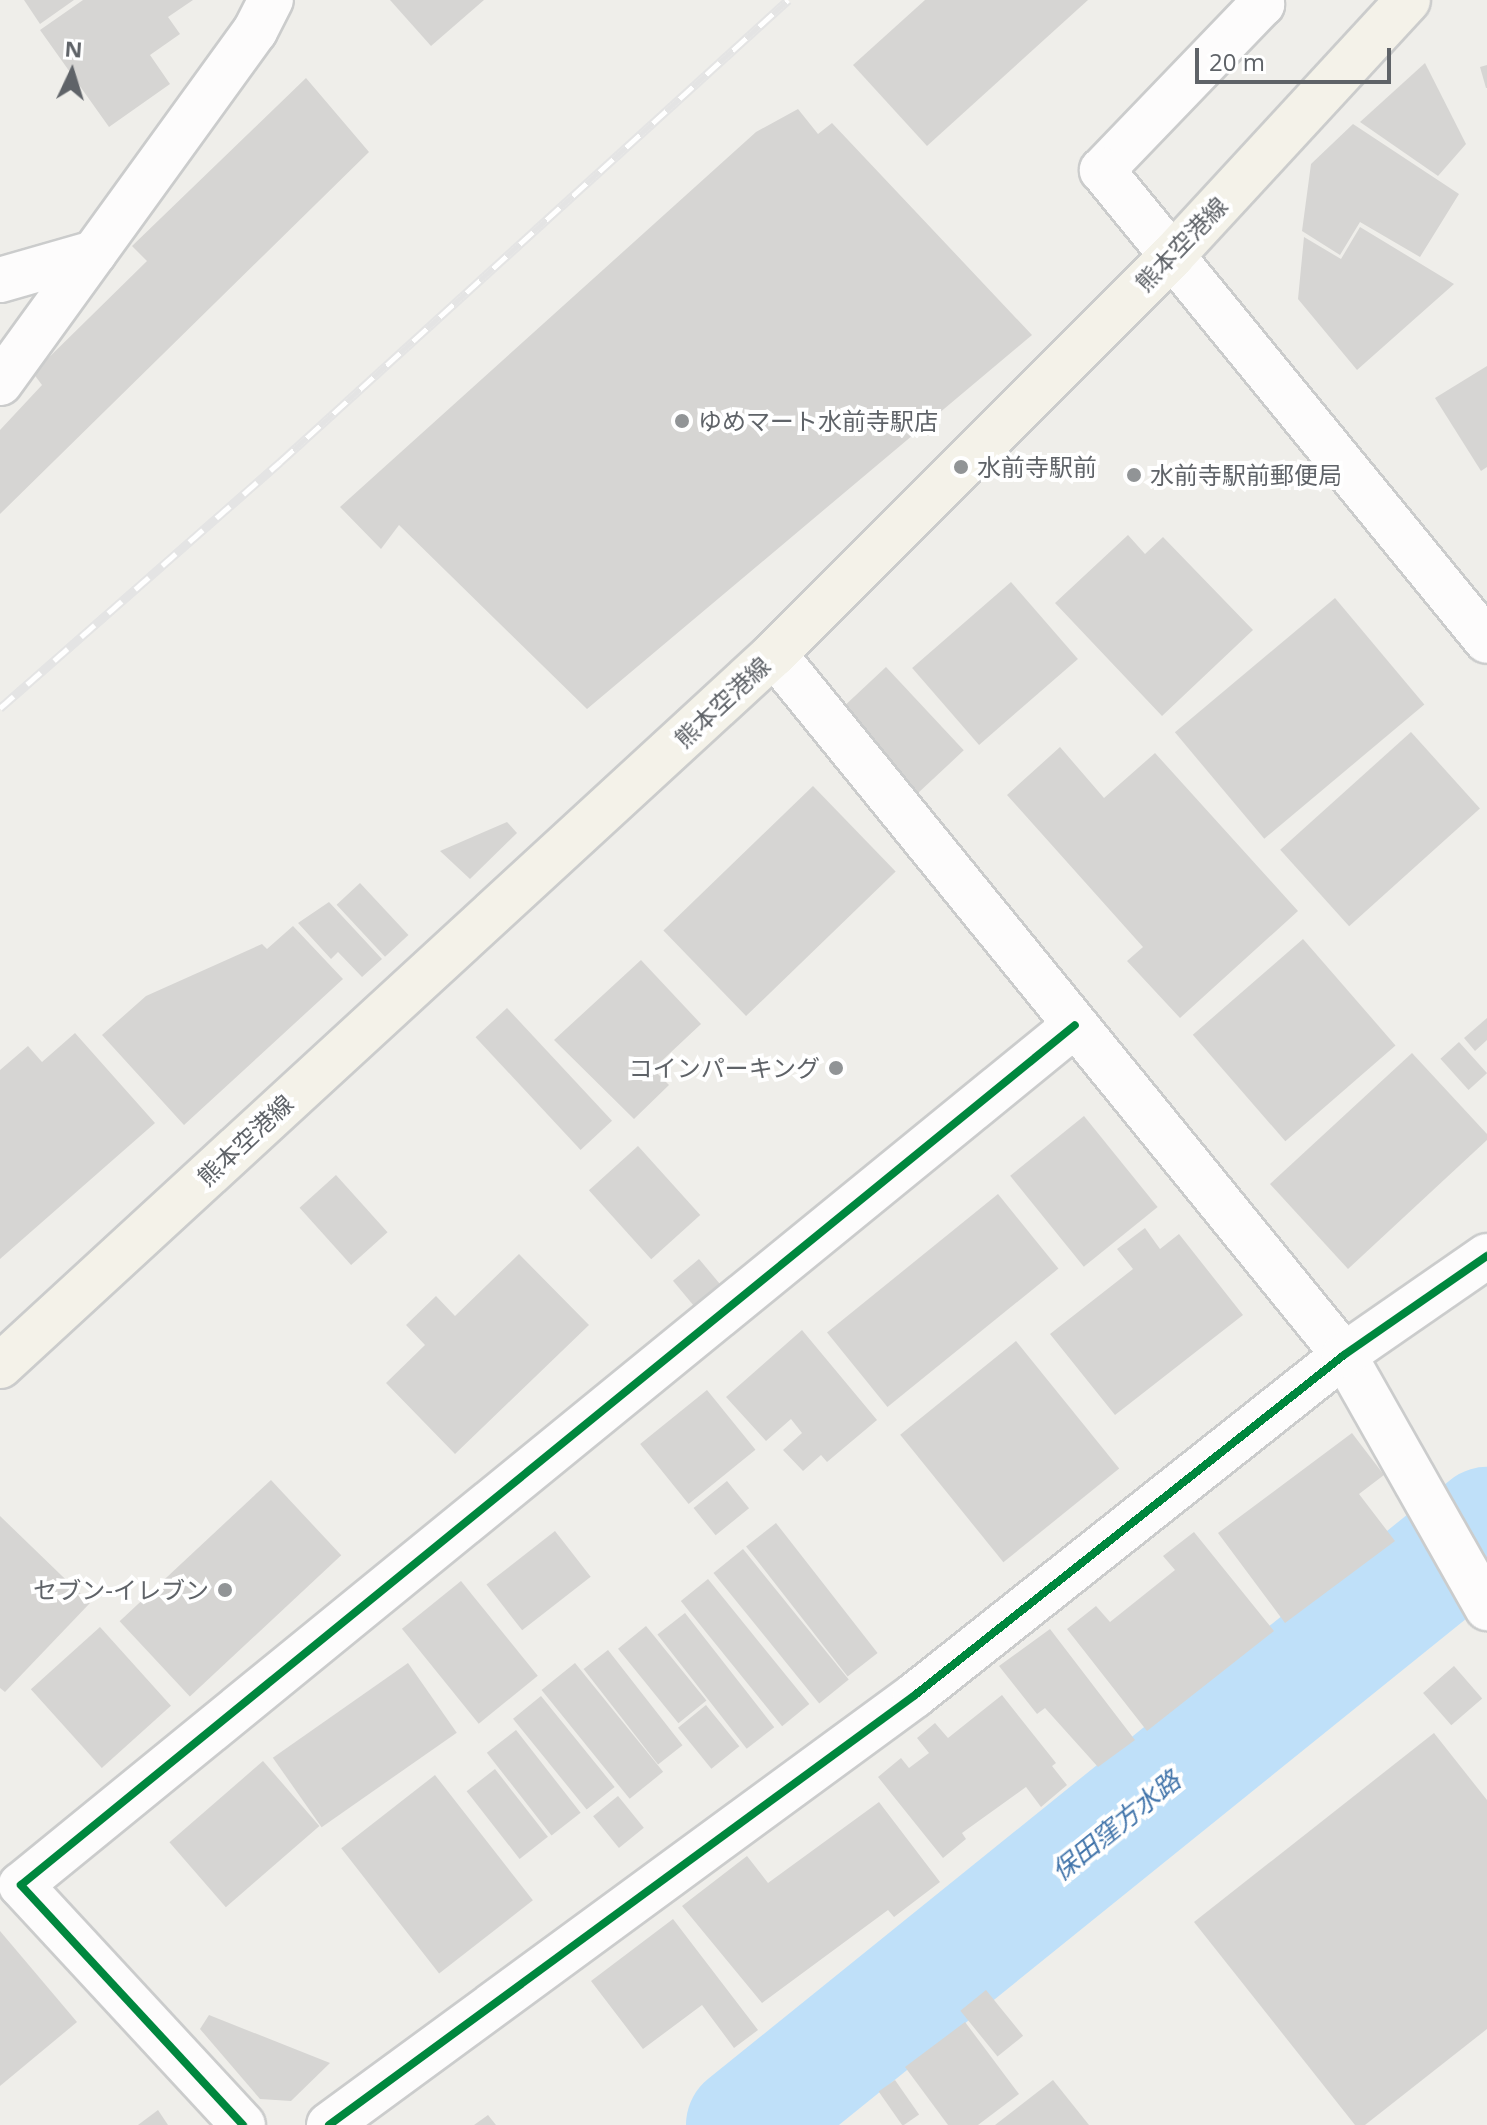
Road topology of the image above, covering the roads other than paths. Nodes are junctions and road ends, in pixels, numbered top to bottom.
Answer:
1 (271, 0) edge
2 (1258, 0) edge
3 (1408, 0) edge
4 (94, 253) junction
5 (1172, 256) junction
6 (0, 280) edge
7 (0, 383) edge
8 (1487, 641) edge
9 (774, 654) junction
10 (1075, 1025) junction
11 (1487, 1256) edge
12 (1344, 1355) junction
13 (0, 1366) edge
14 (1487, 1608) edge
15 (10, 1875) edge
16 (243, 2125) edge
17 (329, 2125) edge

1 - 4 street
2 - 5 street
3 - 5 main road, 熊本空港線
4 - 6 street
4 - 7 street
5 - 8 street
5 - 9 main road, 熊本空港線
9 - 10 street
9 - 13 main road, 熊本空港線
10 - 12 street
10 - 15 street
11 - 12 street
12 - 14 street
12 - 17 street
15 - 16 street

